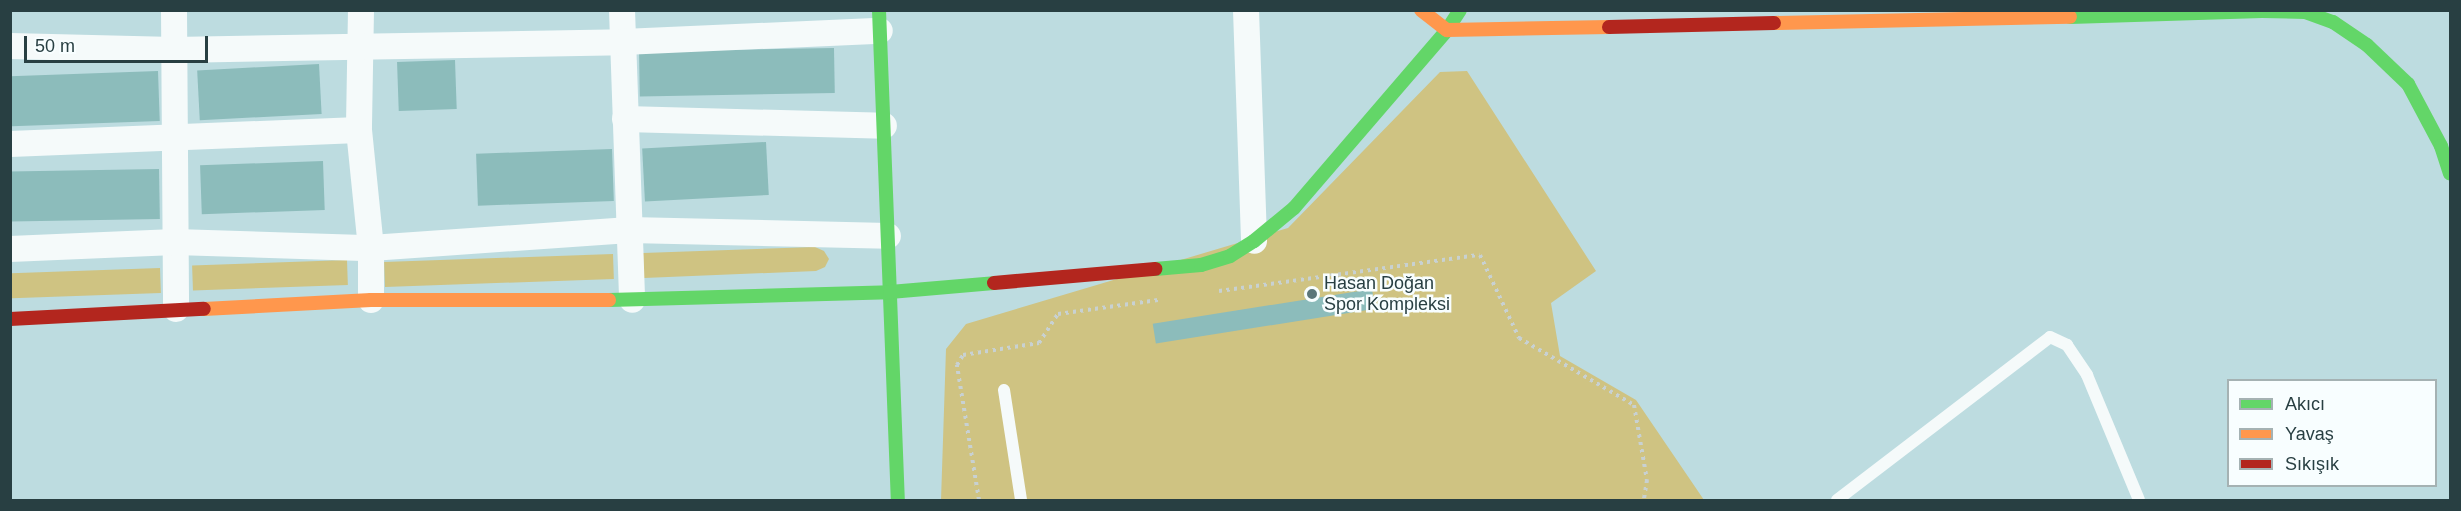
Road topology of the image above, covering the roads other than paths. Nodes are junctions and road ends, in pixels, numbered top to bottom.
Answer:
1 (174, 10) edge
2 (361, 10) edge
3 (622, 10) edge
4 (1246, 10) edge
5 (1421, 10) edge
6 (1460, 10) edge
7 (879, 21) edge
8 (1447, 30) junction
9 (623, 42) junction
10 (360, 45) junction
11 (10, 46) edge
12 (174, 50) junction
13 (626, 119) junction
14 (884, 126) junction
15 (359, 130) junction
16 (173, 138) junction
17 (10, 144) edge
18 (2451, 174) edge
19 (629, 230) junction
20 (888, 236) junction
21 (1254, 241) junction
22 (175, 242) junction
23 (371, 248) junction
24 (10, 249) edge
25 (890, 292) junction
26 (371, 300) junction
27 (632, 300) junction
28 (176, 309) junction
29 (10, 319) edge
30 (1004, 390) dead end
31 (898, 501) edge
32 (1021, 501) edge
33 (1837, 501) edge
34 (2139, 501) edge

1 - 12 street
2 - 10 street
3 - 9 street
4 - 21 street
5 - 8 street
6 - 8 street
7 - 9 street
7 - 14 street
8 - 18 street
8 - 21 street
9 - 10 street
9 - 13 street
10 - 12 street
10 - 15 street
11 - 12 street
12 - 16 street
13 - 14 street
13 - 19 street
14 - 20 street
15 - 16 street
15 - 23 street
16 - 17 street
16 - 22 street
19 - 20 street
19 - 23 street
19 - 27 street
20 - 25 street
21 - 25 street
22 - 23 street
22 - 24 street
22 - 28 street
23 - 26 street
25 - 27 street
25 - 31 street
26 - 27 street
26 - 28 street
28 - 29 street
30 - 32 lane
33 - 34 lane

